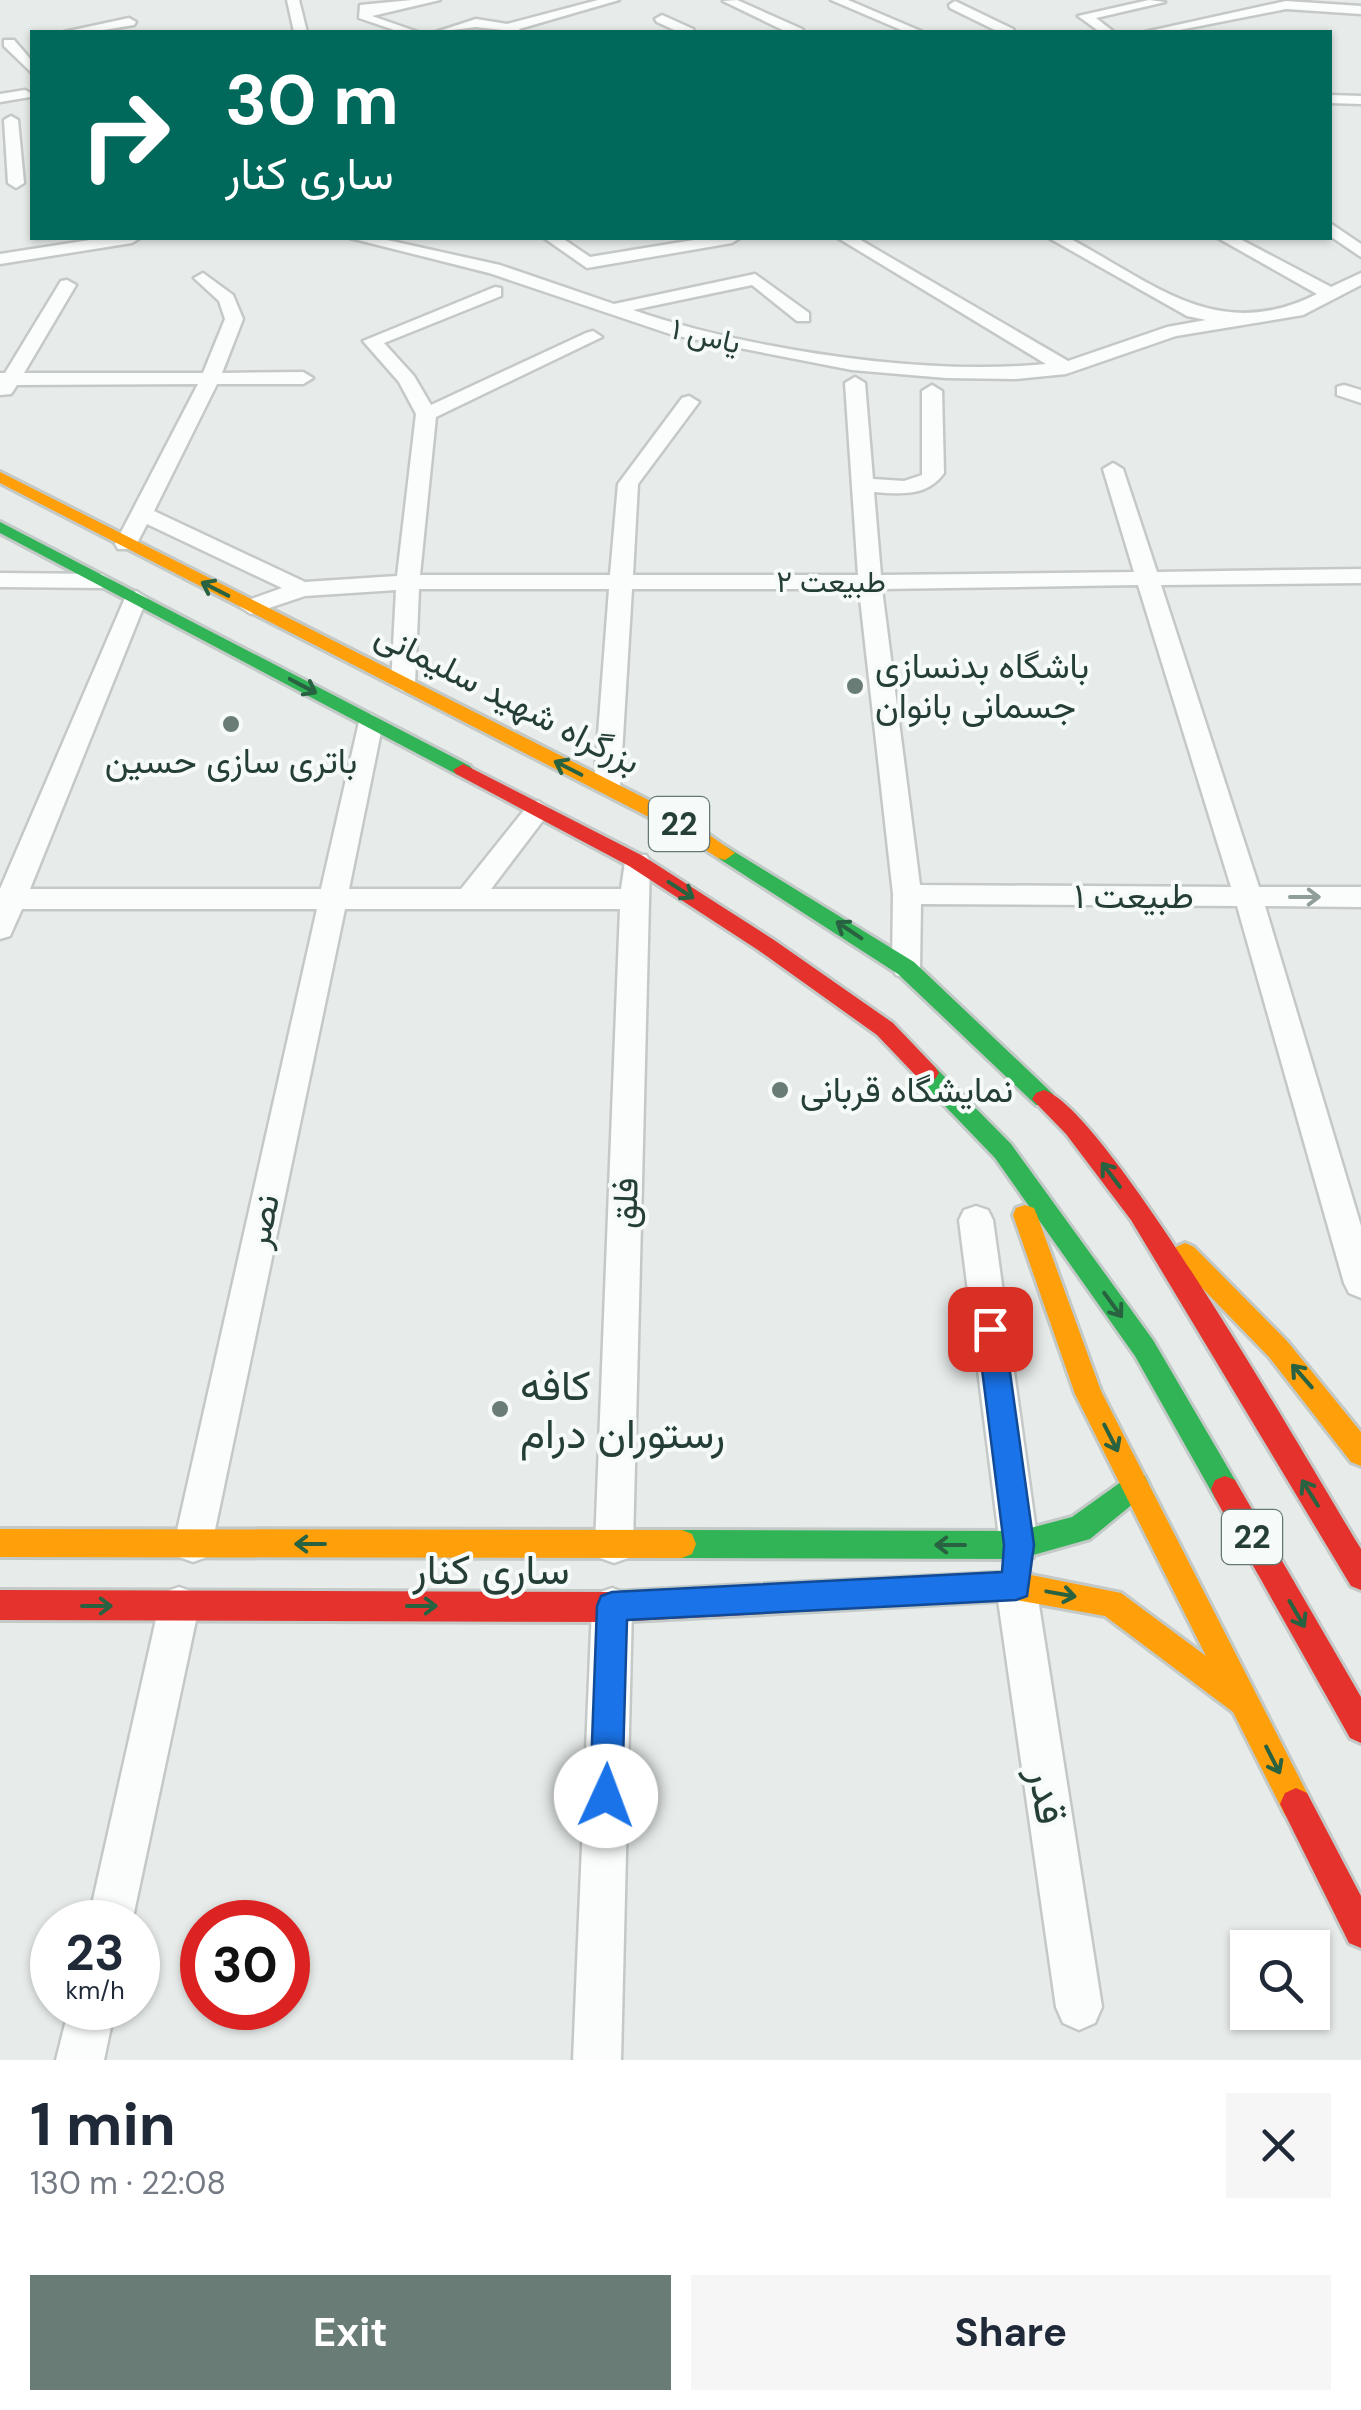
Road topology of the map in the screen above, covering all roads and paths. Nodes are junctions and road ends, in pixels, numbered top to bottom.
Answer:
1 (294, 0) edge
2 (434, 0) edge
3 (613, 0) edge
4 (836, 0) edge
5 (1155, 0) edge
6 (1266, 0) edge
7 (728, 1) edge
8 (364, 6) edge
9 (955, 6) dead end
10 (1280, 6) junction
11 (1361, 10) edge
12 (118, 11) dead end
13 (662, 19) dead end
14 (135, 27) edge
15 (97, 30) edge
16 (302, 30) edge
17 (404, 30) edge
18 (450, 30) edge
19 (511, 30) edge
20 (684, 30) edge
21 (793, 30) edge
22 (911, 30) edge
23 (1004, 30) edge
24 (1105, 30) edge
25 (1162, 30) edge
26 (30, 39) edge
27 (4, 44) edge
28 (30, 67) edge
29 (25, 94) dead end
30 (0, 98) edge
31 (1332, 99) edge
32 (1361, 100) edge
33 (11, 120) dead end
34 (16, 143) edge
35 (16, 183) dead end
36 (1332, 230) edge
37 (119, 240) edge
38 (366, 240) edge
39 (555, 240) edge
40 (705, 240) edge
41 (849, 240) edge
42 (1061, 240) edge
43 (1230, 240) edge
44 (1361, 252) edge
45 (0, 259) edge
46 (202, 278) dead end
47 (1361, 278) edge
48 (67, 285) dead end
49 (495, 292) dead end
50 (1331, 294) junction
51 (607, 310) junction
52 (803, 318) dead end
53 (1244, 320) junction
54 (592, 337) dead end
55 (1066, 368) junction
56 (211, 378) junction
57 (302, 378) dead end
58 (856, 383) dead end
59 (4, 385) edge
60 (932, 391) dead end
61 (689, 402) dead end
62 (426, 414) junction
63 (1113, 469) dead end
64 (0, 478) edge
65 (865, 485) junction
66 (143, 514) junction
67 (0, 527) edge
68 (126, 544) junction
69 (1361, 576) edge
70 (1148, 579) junction
71 (0, 580) edge
72 (622, 580) junction
73 (102, 581) junction
74 (408, 582) junction
75 (870, 582) junction
76 (302, 589) junction
77 (136, 598) junction
78 (250, 607) junction
79 (403, 684) junction
80 (371, 722) junction
81 (606, 787) junction
82 (538, 810) junction
83 (636, 861) junction
84 (907, 894) junction
85 (1248, 897) junction
86 (1361, 897) edge
87 (6, 899) edge
88 (332, 899) junction
89 (469, 899) junction
90 (635, 899) junction
91 (0, 929) edge
92 (906, 968) junction
93 (1003, 1151) junction
94 (1140, 1213) junction
95 (976, 1220) dead end
96 (1361, 1283) edge
97 (1361, 1454) edge
98 (1135, 1485) junction
99 (0, 1543) edge
100 (1018, 1566) junction
101 (187, 1571) junction
102 (1361, 1576) edge
103 (613, 1580) junction
104 (0, 1606) edge
105 (1245, 1706) junction
106 (1361, 1727) edge
107 (115, 1900) edge
108 (1361, 1931) edge
109 (1079, 2007) dead end
110 (87, 2030) edge
111 (80, 2060) edge
112 (598, 2060) edge

1 - 16 street
2 - 8 street
3 - 19 street
4 - 22 street
5 - 24 street
6 - 10 street
7 - 21 street
8 - 17 street
9 - 23 street
10 - 11 street
10 - 25 street
12 - 14 street
13 - 20 street
14 - 15 street
18 - 19 street
26 - 27 street
27 - 28 street
29 - 30 street
31 - 32 street
33 - 34 street
34 - 35 street
36 - 44 street
37 - 45 street
38 - 51 street, یاس ۱
39 - 40 street
41 - 55 street
42 - 53 street
43 - 50 street
46 - 56 street
47 - 50 street, یاس ۱
48 - 59 street
49 - 62 street
50 - 53 street, یاس ۱
51 - 52 street
51 - 55 street, یاس ۱
53 - 55 street, یاس ۱
54 - 62 street
56 - 57 street
56 - 59 street
56 - 66 street
58 - 65 street
60 - 65 street
61 - 72 street
62 - 74 street
63 - 70 street
64 - 68 main road, بزرگراه شهید سلیمانی / 22
65 - 75 street
66 - 68 street
66 - 76 street
67 - 73 main road, 22
78 -> 68 main road, بزرگراه شهید سلیمانی / 22
69 - 70 street, طبیعت ۲
70 - 75 street, طبیعت ۲
70 - 85 street
71 - 73 street
72 - 74 street, طبیعت ۲
72 - 75 street, طبیعت ۲
72 - 81 street
73 - 77 main road, 22
74 - 76 street, طبیعت ۲
74 - 79 street
75 - 84 street
76 - 78 street
77 -> 80 main road, 22
77 - 87 street
78 - 79 main road, بزرگراه شهید سلیمانی / 22
81 -> 79 main road, بزرگراه شهید سلیمانی / 22
80 - 82 main road, 22
80 - 88 street, نصر
92 -> 81 main road, بزرگراه شهید سلیمانی / 22
82 - 83 main road, 22
82 - 89 street
83 - 90 street, فلق
83 -> 93 main road, 22
84 - 85 street, طبیعت ۱
84 - 92 street
85 -> 86 street, طبیعت ۱
85 - 96 street
87 - 88 street
87 - 91 street
88 - 89 street
88 - 101 street, نصر
89 - 90 street
90 - 103 street, فلق
94 -> 92 main road, بزرگراه شهید سلیمانی / 22
93 -> 98 main road
93 -> 106 main road, 22
97 -> 94 main road
102 -> 94 main road, بزرگراه شهید سلیمانی / 22
95 - 100 street, قدر
98 - 100 main road, ساری کنار
98 - 105 main road
99 - 101 main road, ساری کنار
100 -> 103 main road, ساری کنار
100 - 103 main road, ساری کنار
100 -> 105 main road, ساری کنار
100 - 109 street, قدر
103 -> 101 main road, ساری کنار
101 -> 103 main road, ساری کنار
104 -> 101 main road, ساری کنار
101 - 107 street, نصر
103 - 112 street, فلق
105 -> 108 main road
110 - 111 street

